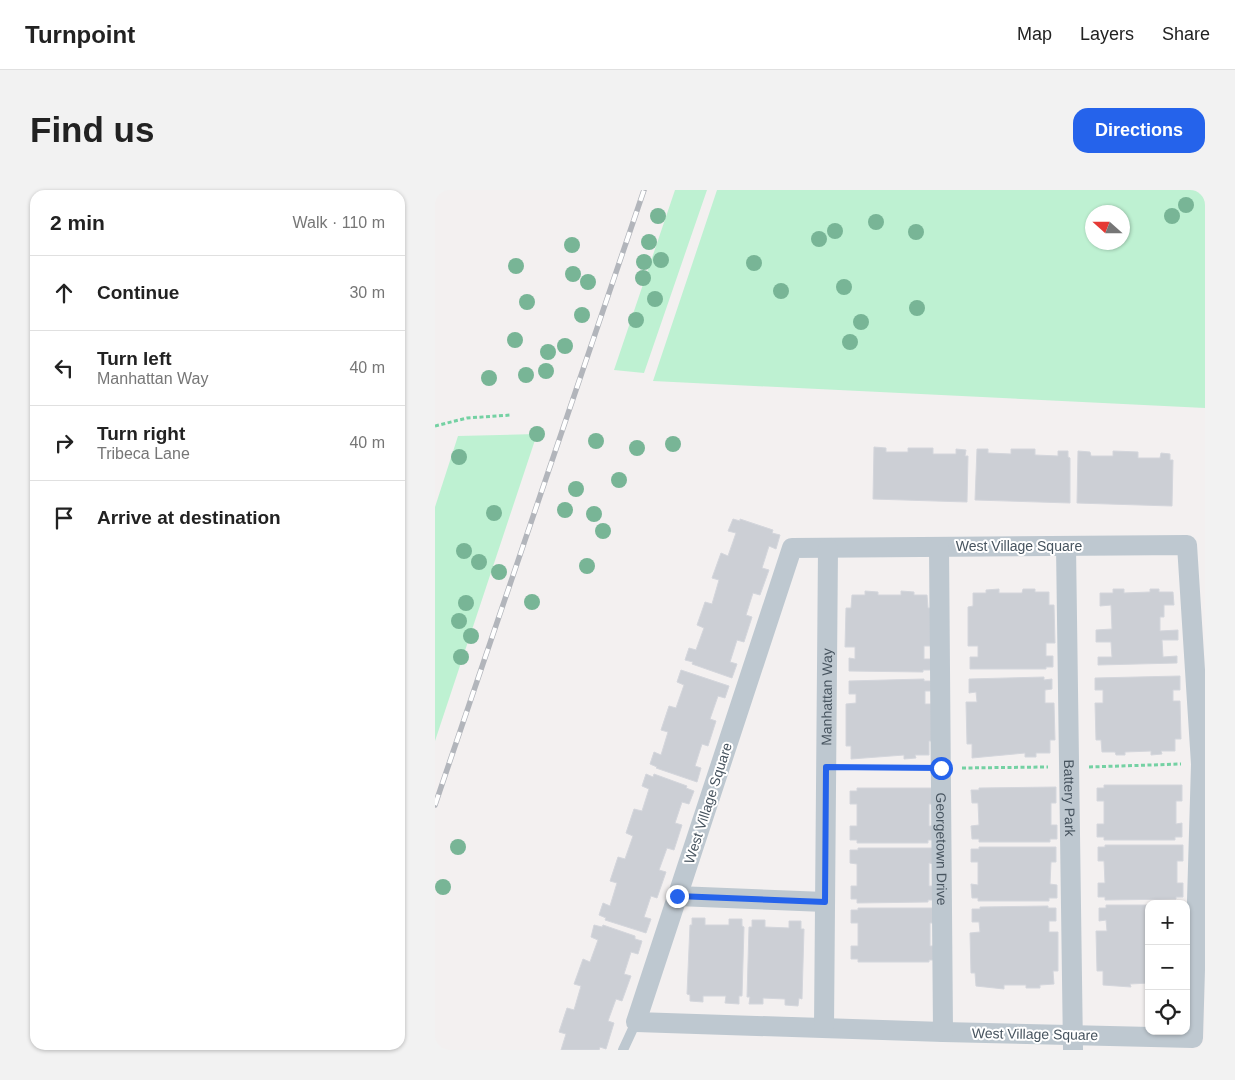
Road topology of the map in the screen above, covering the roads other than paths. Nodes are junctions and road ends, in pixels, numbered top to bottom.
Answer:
1 (1067, 546) junction
2 (939, 547) junction
3 (828, 548) junction
4 (1203, 764) edge
5 (677, 896) junction
6 (825, 902) junction
7 (636, 1022) junction
8 (824, 1027) junction
9 (943, 1032) junction
10 (1072, 1043) edge
11 (1193, 1044) edge
12 (623, 1050) edge

1 - 2 street, West Village Square
1 - 4 street, West Village Square
1 - 10 street, Battery Park
2 - 3 street, West Village Square
2 - 9 street, Georgetown Drive
3 - 5 street, West Village Square
3 - 6 street, Manhattan Way
4 - 11 street, West Village Square
5 - 6 street
5 - 7 street, West Village Square
6 - 8 street, Manhattan Way
7 - 8 street, West Village Square
7 - 12 lane
8 - 9 street, West Village Square
9 - 10 street, West Village Square
10 - 11 street, West Village Square

